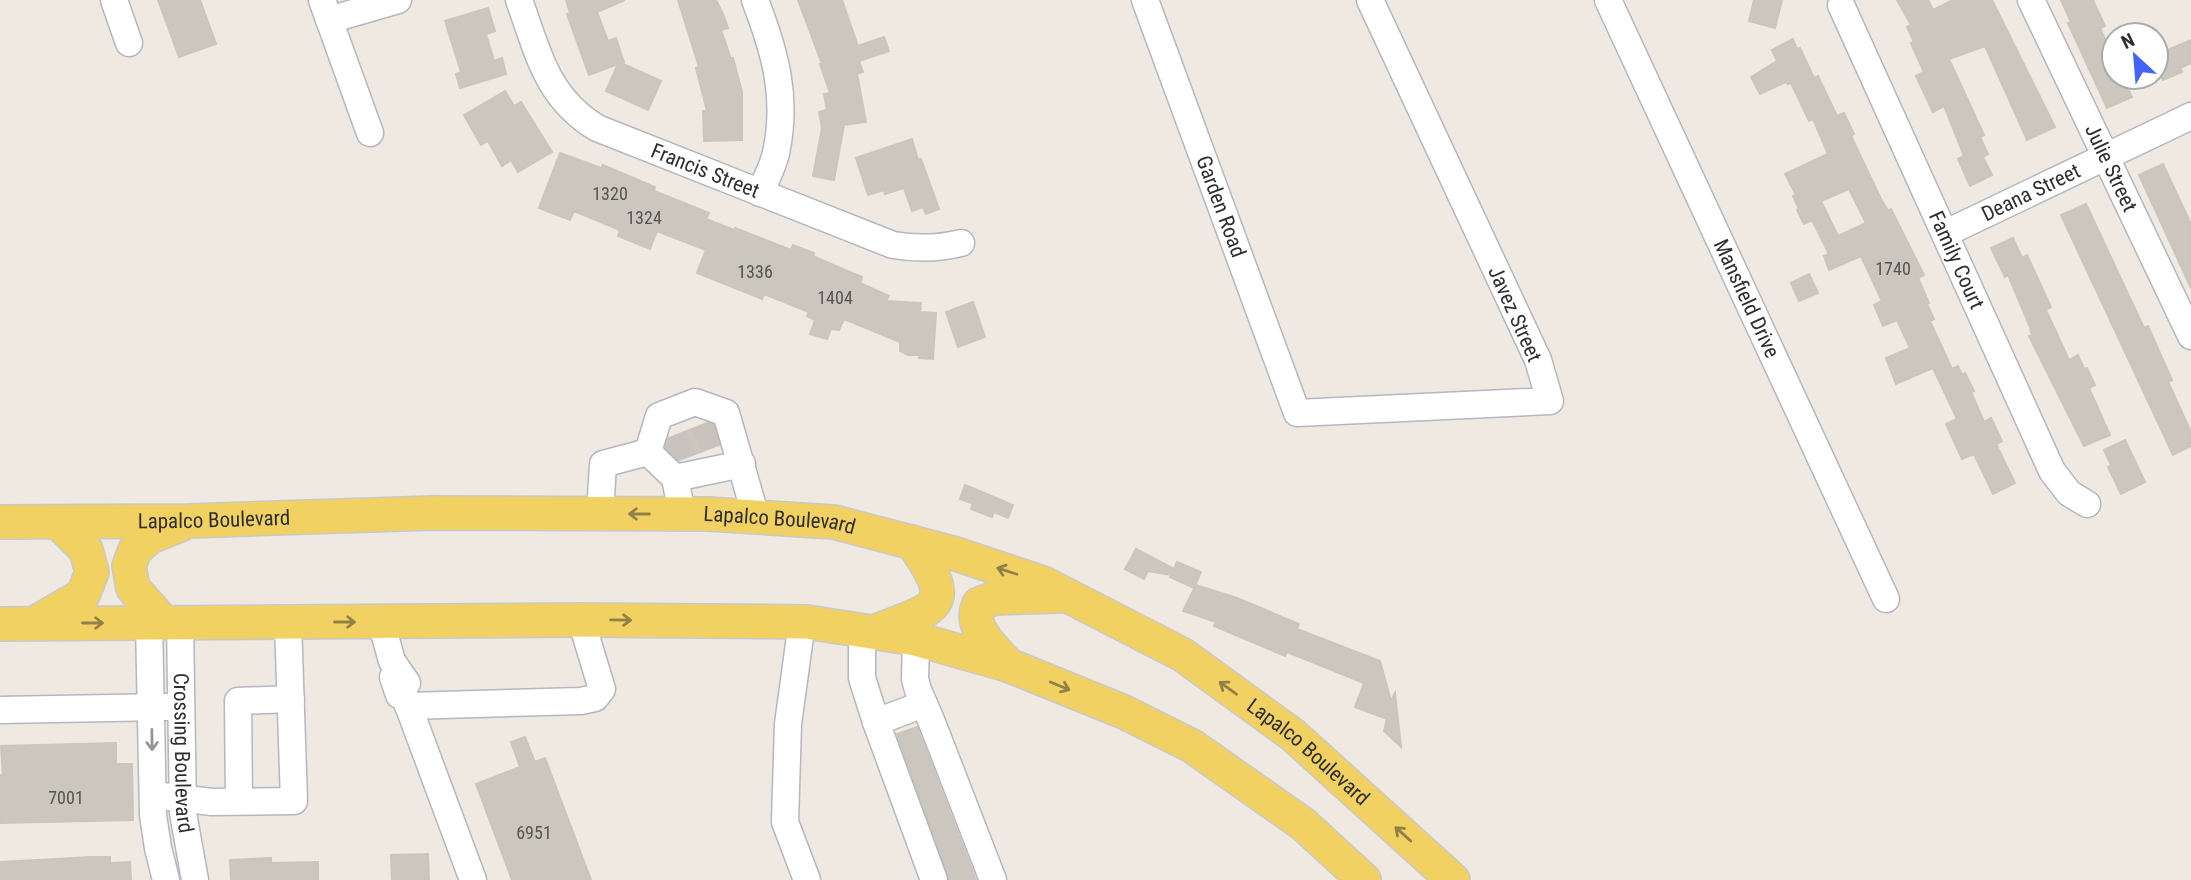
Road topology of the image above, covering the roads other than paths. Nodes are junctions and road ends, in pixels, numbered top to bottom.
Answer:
1 (114, 0) edge
2 (398, 0) edge
3 (519, 0) edge
4 (755, 0) edge
5 (1145, 0) edge
6 (1370, 0) edge
7 (1608, 0) edge
8 (2031, 0) edge
9 (1841, 5) dead end
10 (326, 10) edge
11 (129, 43) dead end
12 (2191, 116) edge
13 (370, 133) dead end
14 (2104, 157) junction
15 (760, 193) junction
16 (1946, 233) junction
17 (961, 243) dead end
18 (2191, 336) edge
19 (1297, 413) joint
20 (715, 441) junction
21 (648, 452) junction
22 (677, 452) junction
23 (2087, 504) dead end
24 (600, 514) junction
25 (682, 514) junction
26 (756, 517) junction
27 (189, 521) junction
28 (0, 522) edge
29 (58, 522) junction
30 (912, 542) junction
31 (1068, 596) junction
32 (1886, 598) dead end
33 (581, 620) junction
34 (288, 622) junction
35 (381, 622) junction
36 (802, 622) junction
37 (164, 623) junction
38 (0, 624) edge
39 (33, 624) junction
40 (868, 630) junction
41 (916, 639) junction
42 (1008, 665) junction
43 (290, 699) junction
44 (407, 702) junction
45 (924, 704) junction
46 (181, 707) junction
47 (151, 708) junction
48 (0, 710) edge
49 (876, 722) junction
50 (153, 795) junction
51 (182, 796) junction
52 (239, 801) junction
53 (166, 880) edge
54 (195, 880) edge
55 (473, 880) edge
56 (807, 880) edge
57 (934, 880) edge
58 (993, 880) edge
59 (1364, 880) edge
60 (1453, 880) edge

1 - 11 street
2 - 10 street
3 - 15 street, Francis Street
4 - 15 street
5 - 19 street, Garden Road
6 - 19 street, Javez Street
7 - 32 street, Mansfield Drive
8 - 14 street, Julie Street
9 - 16 street, Family Court
10 - 13 street
12 - 14 street, Deana Street
14 - 16 street, Deana Street
14 - 18 street, Julie Street
15 - 17 street, Francis Street
16 - 23 street, Family Court
20 - 22 street
20 - 22 street
20 - 26 street
21 - 22 street
21 - 22 street
21 - 24 street
22 - 25 street
25 -> 24 main road, Lapalco Boulevard
24 - 27 main road, Lapalco Boulevard
25 - 26 main road, Lapalco Boulevard
26 - 30 main road, Lapalco Boulevard
27 - 29 main road, Lapalco Boulevard
27 - 37 main road
28 - 29 main road, Lapalco Boulevard
29 - 39 main road
31 -> 30 main road, Lapalco Boulevard
30 - 40 main road
31 - 42 main road
60 -> 31 main road, Lapalco Boulevard
33 - 35 main road
33 -> 36 main road
33 - 44 street
34 -> 35 main road
34 - 37 main road
34 - 43 street
35 - 44 street
36 - 40 main road
36 - 56 street
39 -> 37 main road
37 - 46 street, Crossing Boulevard
37 - 47 street, Crossing Boulevard
38 - 39 main road
40 - 41 main road
40 - 49 street
41 - 42 main road
41 - 45 street
42 -> 59 main road
43 - 52 street
43 - 52 street
44 - 55 street
45 - 49 street
45 - 58 street
46 - 47 street
46 - 51 street, Crossing Boulevard
47 - 48 street
47 -> 50 street, Crossing Boulevard
49 - 57 street
50 - 51 street
50 - 53 street, Crossing Boulevard
51 - 52 street
51 - 54 street, Crossing Boulevard

